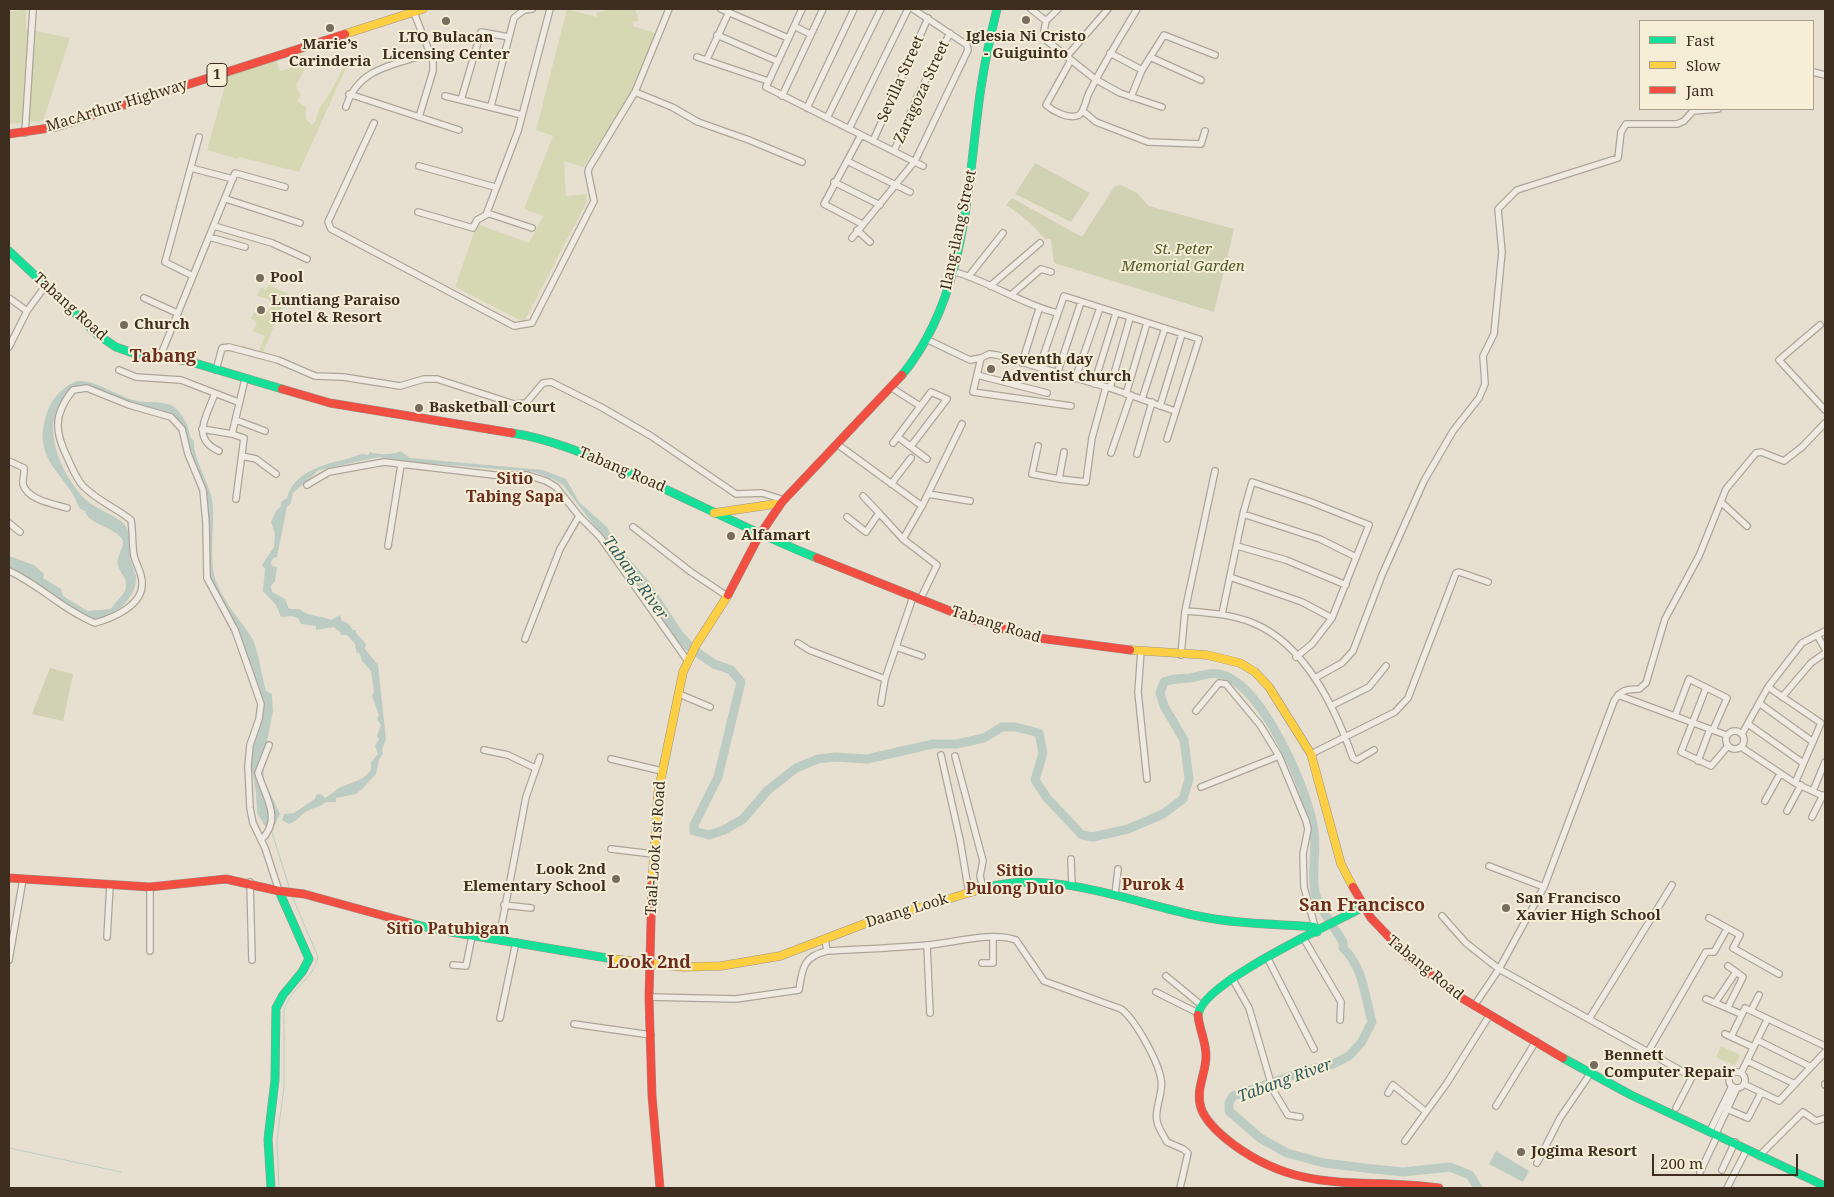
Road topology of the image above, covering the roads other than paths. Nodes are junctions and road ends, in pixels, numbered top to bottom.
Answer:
1 (33, 9) edge
2 (423, 9) edge
3 (532, 9) edge
4 (550, 9) edge
5 (669, 9) edge
6 (721, 9) edge
7 (802, 9) edge
8 (823, 9) edge
9 (854, 9) edge
10 (881, 9) edge
11 (908, 9) edge
12 (914, 9) edge
13 (997, 9) edge
14 (1031, 9) edge
15 (1058, 9) edge
16 (1108, 9) edge
17 (1137, 9) edge
18 (411, 10) edge
19 (730, 12) junction
20 (928, 18) junction
21 (1046, 22) junction
22 (794, 26) junction
23 (950, 33) junction
24 (717, 34) junction
25 (810, 34) junction
26 (509, 37) junction
27 (788, 38) junction
28 (430, 53) junction
29 (1110, 53) junction
30 (1215, 55) dead end
31 (697, 57) dead end
32 (1150, 57) junction
33 (1069, 58) junction
34 (707, 59) junction
35 (777, 61) junction
36 (1142, 70) junction
37 (1095, 79) junction
38 (1201, 80) dead end
39 (768, 81) junction
40 (636, 92) junction
41 (350, 94) junction
42 (445, 96) dead end
43 (782, 96) junction
44 (1131, 97) junction
45 (460, 100) junction
46 (491, 106) junction
47 (346, 107) dead end
48 (1162, 107) dead end
49 (807, 108) junction
50 (1706, 110) edge
51 (1083, 111) junction
52 (522, 114) junction
53 (419, 117) junction
54 (827, 118) junction
55 (374, 123) dead end
56 (9, 129) edge
57 (849, 129) junction
58 (459, 130) dead end
59 (1205, 130) dead end
60 (25, 131) junction
61 (9, 134) edge
62 (861, 135) junction
63 (198, 137) dead end
64 (873, 140) junction
65 (894, 151) junction
66 (847, 161) junction
67 (915, 161) junction
68 (802, 162) dead end
69 (419, 166) dead end
70 (923, 166) dead end
71 (191, 168) junction
72 (233, 179) junction
73 (834, 182) junction
74 (896, 185) junction
75 (285, 187) dead end
76 (495, 187) junction
77 (910, 192) dead end
78 (226, 198) junction
79 (880, 205) junction
80 (418, 212) dead end
81 (487, 213) junction
82 (300, 223) dead end
83 (862, 224) junction
84 (214, 226) junction
85 (532, 228) dead end
86 (858, 230) junction
87 (1003, 233) dead end
88 (209, 237) junction
89 (852, 238) dead end
90 (870, 242) dead end
91 (1040, 244) dead end
92 (245, 247) dead end
93 (9, 251) edge
94 (307, 259) dead end
95 (952, 271) junction
96 (1051, 272) dead end
97 (193, 276) junction
98 (969, 276) junction
99 (46, 285) junction
100 (990, 286) junction
101 (1011, 295) junction
102 (9, 298) edge
103 (144, 298) dead end
104 (1080, 302) junction
105 (1100, 308) junction
106 (1039, 309) junction
107 (27, 311) junction
108 (177, 313) junction
109 (1058, 313) junction
110 (1116, 313) junction
111 (1130, 318) junction
112 (1147, 323) junction
113 (1820, 325) dead end
114 (1165, 328) junction
115 (12, 334) edge
116 (1182, 334) junction
117 (926, 339) junction
118 (9, 347) edge
119 (160, 357) junction
120 (980, 358) junction
121 (1022, 363) junction
122 (1039, 368) junction
123 (119, 370) dead end
124 (216, 370) junction
125 (1057, 374) junction
126 (977, 375) junction
127 (244, 379) junction
128 (1075, 379) junction
129 (1094, 384) junction
130 (892, 388) junction
131 (1108, 388) junction
132 (215, 393) junction
133 (1047, 393) dead end
134 (1128, 394) junction
135 (1142, 399) junction
136 (238, 402) junction
137 (1152, 402) junction
138 (920, 406) junction
139 (1071, 406) dead end
140 (1160, 406) junction
141 (1825, 410) edge
142 (1175, 411) junction
143 (236, 420) junction
144 (1825, 423) edge
145 (962, 424) dead end
146 (202, 429) junction
147 (265, 431) dead end
148 (232, 434) junction
149 (898, 437) junction
150 (1167, 439) dead end
151 (894, 443) dead end
152 (837, 444) junction
153 (912, 446) junction
154 (1038, 446) dead end
155 (219, 451) dead end
156 (1064, 452) dead end
157 (1111, 453) dead end
158 (1137, 454) dead end
159 (242, 456) junction
160 (911, 458) dead end
161 (927, 458) dead end
162 (9, 461) edge
163 (401, 465) junction
164 (1215, 471) dead end
165 (276, 474) dead end
166 (1059, 479) junction
167 (891, 484) junction
168 (307, 485) dead end
169 (928, 494) junction
170 (863, 496) dead end
171 (236, 499) dead end
172 (970, 501) dead end
173 (1721, 502) junction
174 (782, 503) junction
175 (922, 506) junction
176 (67, 508) dead end
177 (714, 513) junction
178 (879, 513) junction
179 (1243, 514) junction
180 (579, 516) junction
181 (847, 516) dead end
182 (9, 523) edge
183 (1747, 526) dead end
184 (633, 527) dead end
185 (20, 532) dead end
186 (759, 535) junction
187 (903, 539) junction
188 (388, 546) dead end
189 (1237, 546) junction
190 (1356, 557) junction
191 (9, 571) edge
192 (1230, 577) junction
193 (1488, 582) dead end
194 (1346, 585) junction
195 (727, 596) junction
196 (917, 598) junction
197 (1185, 611) junction
198 (1222, 614) junction
199 (1332, 618) junction
200 (1825, 631) edge
201 (1817, 635) junction
202 (525, 639) dead end
203 (798, 642) dead end
204 (896, 647) junction
205 (1825, 649) edge
206 (1141, 652) junction
207 (1825, 653) edge
208 (1181, 655) junction
209 (922, 656) dead end
210 (689, 657) junction
211 (1296, 657) junction
212 (1386, 666) dead end
213 (1314, 678) junction
214 (886, 679) junction
215 (1706, 688) junction
216 (1768, 688) junction
217 (679, 694) junction
218 (1618, 695) junction
219 (1782, 697) junction
220 (881, 703) dead end
221 (1759, 703) junction
222 (710, 706) dead end
223 (1331, 706) junction
224 (1196, 710) dead end
225 (1675, 716) junction
226 (1825, 718) edge
227 (1816, 720) junction
228 (1693, 722) junction
229 (1748, 724) junction
230 (1712, 730) junction
231 (1742, 734) junction
232 (1726, 735) junction
233 (1346, 738) junction
234 (1813, 742) junction
235 (268, 745) dead end
236 (1728, 746) junction
237 (1740, 747) junction
238 (484, 750) dead end
239 (1374, 750) dead end
240 (1311, 754) junction
241 (941, 755) dead end
242 (955, 756) dead end
243 (1279, 756) junction
244 (540, 757) dead end
245 (611, 759) dead end
246 (1698, 761) junction
247 (1825, 762) edge
248 (1803, 763) junction
249 (535, 768) junction
250 (662, 771) junction
251 (1780, 774) junction
252 (1147, 779) dead end
253 (1798, 784) junction
254 (1201, 787) dead end
255 (1813, 791) junction
256 (1824, 796) edge
257 (1765, 801) dead end
258 (1787, 811) dead end
259 (1812, 817) dead end
260 (262, 839) junction
261 (610, 848) dead end
262 (653, 854) junction
263 (1071, 859) dead end
264 (1489, 866) dead end
265 (1118, 869) dead end
266 (9, 878) edge
267 (22, 879) junction
268 (250, 882) junction
269 (1672, 885) dead end
270 (110, 886) junction
271 (1072, 886) junction
272 (1544, 887) junction
273 (150, 888) junction
274 (983, 889) junction
275 (280, 891) junction
276 (969, 893) junction
277 (1115, 895) junction
278 (504, 905) junction
279 (1363, 907) junction
280 (531, 908) dead end
281 (1442, 916) dead end
282 (1709, 918) dead end
283 (1316, 929) junction
284 (1727, 929) junction
285 (472, 936) junction
286 (107, 937) dead end
287 (993, 937) junction
288 (499, 939) junction
289 (825, 939) junction
290 (1304, 939) junction
291 (516, 942) junction
292 (927, 945) junction
293 (150, 950) dead end
294 (827, 951) junction
295 (1267, 957) junction
296 (9, 960) edge
297 (252, 960) dead end
298 (648, 962) junction
299 (982, 963) dead end
300 (453, 965) dead end
301 (1728, 966) dead end
302 (1499, 969) junction
303 (1736, 972) junction
304 (1779, 974) dead end
305 (1166, 976) dead end
306 (1232, 978) junction
307 (1156, 992) dead end
308 (1759, 994) dead end
309 (648, 997) junction
310 (1706, 999) dead end
311 (1715, 1003) junction
312 (1200, 1004) junction
313 (1474, 1006) junction
314 (1728, 1007) junction
315 (1751, 1011) junction
316 (1196, 1012) junction
317 (930, 1013) dead end
318 (1740, 1014) junction
319 (1490, 1016) junction
320 (500, 1018) dead end
321 (1340, 1020) dead end
322 (1589, 1020) junction
323 (1767, 1020) junction
324 (574, 1024) dead end
325 (652, 1035) junction
326 (1757, 1040) junction
327 (1536, 1041) junction
328 (1825, 1046) edge
329 (1753, 1047) junction
330 (1314, 1049) dead end
331 (1648, 1052) junction
332 (1825, 1052) edge
333 (1747, 1062) junction
334 (1811, 1067) junction
335 (1741, 1073) junction
336 (1590, 1074) junction
337 (1744, 1084) junction
338 (1795, 1084) junction
339 (1734, 1087) junction
340 (1388, 1093) dead end
341 (1761, 1093) junction
342 (1496, 1106) dead end
343 (1676, 1108) dead end
344 (1725, 1108) junction
345 (1425, 1111) junction
346 (1300, 1118) dead end
347 (1825, 1118) edge
348 (1715, 1133) junction
349 (1405, 1141) dead end
350 (1735, 1142) junction
351 (1747, 1149) junction
352 (1759, 1156) junction
353 (1537, 1163) dead end
354 (1722, 1170) dead end
355 (1700, 1172) dead end
356 (1323, 1184) edge
357 (1349, 1185) edge
358 (1825, 1186) edge
359 (271, 1188) edge
360 (660, 1188) edge
361 (1180, 1188) edge
362 (1439, 1188) edge
363 (1727, 1188) edge

1 - 60 street
2 - 18 main road, MacArthur Highway / 1
3 - 26 street
4 - 52 street
5 - 40 street
6 - 19 street
7 - 22 street
8 - 25 street
9 - 49 street
10 - 54 street
11 - 57 street
12 - 20 street
13 - 95 main road, Ilang-ilang Street
14 - 21 street
15 - 21 street
16 - 33 street
17 - 29 street
18 - 28 street
18 - 60 main road, MacArthur Highway / 1
19 - 24 street
19 - 27 street
20 - 23 street
20 - 64 street, Sevilla Street
21 - 33 street
22 - 25 street
22 - 27 street
23 - 65 street, Zaragoza Street
23 - 67 street
24 - 34 street
24 - 35 street
25 - 43 street
26 - 45 street
26 - 46 street
27 - 35 street
28 - 41 street
28 - 53 street
29 - 36 street
29 - 37 street
30 - 32 street
31 - 34 street
32 - 36 street
32 - 38 street
33 - 37 street
33 - 51 street
34 - 39 street
35 - 39 street
36 - 44 street
37 - 44 street
37 - 51 street
39 - 43 street
40 - 55 street
40 - 68 street
41 - 47 street
41 - 53 street
42 - 45 street
43 - 49 street
44 - 48 street
45 - 46 street
46 - 52 street
49 - 54 street
50 - 213 street
51 - 59 street
52 - 76 street
53 - 58 street
54 - 57 street
56 - 60 main road, MacArthur Highway / 1
57 - 62 street
60 - 61 main road, MacArthur Highway / 1
62 - 64 street
62 - 66 street
63 - 71 street
64 - 65 street
65 - 67 street
66 - 73 street
66 - 74 street
67 - 70 street
67 - 74 street
69 - 76 street
71 - 72 street
71 - 97 street
72 - 75 street
72 - 78 street
73 - 79 street
73 - 83 street
74 - 77 street
74 - 79 street
76 - 81 street
78 - 82 street
78 - 84 street
79 - 83 street
80 - 81 street
81 - 85 street
83 - 86 street
84 - 88 street
84 - 94 street
86 - 89 street
86 - 90 street
87 - 98 street
88 - 92 street
88 - 97 street
91 - 100 street
93 - 99 main road, Tabang Road
95 - 98 street
95 - 117 main road, Ilang-ilang Street
96 - 101 street
97 - 108 street
98 - 100 street
99 - 107 street
99 - 119 main road, Tabang Road
100 - 101 street
101 - 106 street
102 - 107 street
103 - 108 street
104 - 105 street
104 - 109 street
104 - 125 street
105 - 110 street
105 - 128 street
106 - 109 street
106 - 121 street
107 - 115 street
108 - 119 street
109 - 122 street
110 - 111 street
110 - 129 street
111 - 112 street
111 - 131 street
112 - 114 street
112 - 134 street
113 - 141 street
114 - 116 street
114 - 135 street
115 - 118 street
116 - 140 street
116 - 142 street
117 - 120 street
117 - 130 main road, Ilang-ilang Street
119 - 124 main road, Tabang Road
120 - 121 street
120 - 126 street
121 - 122 street
122 - 125 street
123 - 132 street
124 - 127 main road, Tabang Road
124 - 174 street
125 - 128 street
126 - 133 street
126 - 139 street
127 - 136 street
127 - 177 main road, Tabang Road
128 - 129 street
129 - 131 street
130 - 138 street
130 - 152 main road, Ilang-ilang Street
131 - 134 street
131 - 166 street
132 - 136 street
132 - 146 street
134 - 135 street
134 - 157 street
135 - 137 street
136 - 143 street
137 - 140 street
137 - 158 street
138 - 149 street
138 - 153 street
140 - 142 street
142 - 150 street
143 - 147 street
143 - 148 street
144 - 173 street
145 - 169 street
146 - 148 street
146 - 155 street
148 - 159 street
149 - 151 street
149 - 153 street
152 - 167 street
152 - 174 main road, Ilang-ilang Street
153 - 161 street
154 - 166 street
156 - 166 street
159 - 165 street
159 - 171 street
160 - 167 street
162 - 176 street
163 - 168 street
163 - 180 street
163 - 188 street
164 - 197 street
167 - 175 street
169 - 172 street
169 - 175 street
170 - 178 street
173 - 183 street
173 - 218 street
174 - 177 main road
174 - 186 main road, Taal-Look 1st Road
175 - 187 street
177 - 186 main road, Tabang Road
178 - 181 street
178 - 187 street
179 - 189 street
179 - 190 street
179 - 190 street
180 - 202 street
180 - 210 street
182 - 185 street
184 - 195 street
186 - 195 main road, Taal-Look 1st Road
186 - 196 main road, Tabang Road
187 - 196 street
189 - 192 street
189 - 194 street
190 - 194 street
191 - 260 street
192 - 198 street
192 - 199 street
193 - 233 street
194 - 199 street
195 - 210 main road, Taal-Look 1st Road
196 - 204 street
196 - 206 main road, Tabang Road
197 - 198 street
197 - 208 street
198 - 211 street
199 - 211 street
200 - 201 street
201 - 205 street
201 - 216 street
203 - 214 street
204 - 209 street
204 - 214 street
206 - 208 main road, Tabang Road
206 - 252 street
207 - 219 street
208 - 240 main road, Tabang Road
210 - 217 main road, Taal-Look 1st Road
211 - 213 street
212 - 223 street
213 - 223 street
214 - 220 street
215 - 225 street
215 - 228 street
215 - 230 street
216 - 219 street
216 - 221 street
217 - 222 street
217 - 250 main road, Taal-Look 1st Road
218 - 225 street
218 - 272 street
219 - 227 street
221 - 229 street
221 - 234 street
223 - 233 street
224 - 243 street
225 - 228 street
226 - 227 street
227 - 234 street
228 - 230 street
228 - 246 street
229 - 231 street
229 - 248 street
230 - 232 street
230 - 246 street
231 - 232 street
231 - 237 street
232 - 236 street
233 - 239 street
233 - 240 street
234 - 248 street
235 - 260 street
236 - 237 street
236 - 246 street
237 - 251 street
238 - 249 street
240 - 279 main road, Tabang Road
241 - 276 street
242 - 274 street
243 - 254 street
243 - 283 street
244 - 249 street
245 - 250 street
247 - 255 street
248 - 253 street
249 - 278 street
250 - 262 main road, Taal-Look 1st Road
251 - 253 street
251 - 257 street
253 - 255 street
253 - 258 street
255 - 256 street
256 - 259 street
260 - 275 street
261 - 262 street
262 - 298 main road, Taal-Look 1st Road
263 - 271 street
264 - 272 street
265 - 277 street
266 - 267 main road
267 - 270 main road
267 - 296 street
268 - 273 main road
268 - 275 main road
268 - 297 street
269 - 322 street
270 - 273 main road
270 - 286 street
271 - 274 main road, Daang Look
271 - 277 main road, Daang Look
272 - 302 street
273 - 293 street
274 - 276 main road, Daang Look
275 - 285 main road, Daang Look
275 - 359 main road
276 - 289 main road, Daang Look
277 - 283 main road, Daang Look
278 - 280 street
278 - 288 street
279 - 283 main road
279 - 313 main road, Tabang Road
281 - 302 street
282 - 284 street
283 - 290 main road
284 - 304 street
284 - 331 street
285 - 288 main road, Daang Look
285 - 300 street
287 - 292 street
287 - 299 street
287 - 361 street
288 - 291 main road, Daang Look
289 - 294 street
289 - 298 main road, Daang Look
290 - 295 main road
290 - 321 street
291 - 298 main road, Daang Look
291 - 320 street
292 - 294 street
292 - 317 street
294 - 309 street
295 - 306 main road
295 - 330 street
298 - 309 main road, Taal-Look 1st Road
301 - 303 street
302 - 313 street
302 - 322 street
303 - 311 street
303 - 314 street
305 - 312 street
306 - 312 main road
306 - 346 street
307 - 316 street
308 - 315 street
309 - 325 main road, Taal-Look 1st Road
310 - 311 street
311 - 314 street
312 - 316 main road
313 - 319 main road, Tabang Road
314 - 318 street
315 - 318 street
315 - 323 street
316 - 356 main road
318 - 329 street
319 - 327 main road, Tabang Road
319 - 345 street
322 - 331 street
323 - 326 street
323 - 328 street
324 - 325 street
325 - 360 main road, Taal-Look 1st Road
326 - 329 street
326 - 334 street
327 - 336 main road, Tabang Road
327 - 342 street
329 - 333 street
331 - 343 street
332 - 334 street
333 - 335 street
333 - 338 street
334 - 338 street
335 - 337 street
335 - 339 street
336 - 348 main road, Tabang Road
336 - 353 street
337 - 339 street
337 - 341 street
338 - 341 street
339 - 344 street
340 - 345 street
341 - 344 street
344 - 348 street
345 - 349 street
347 - 352 street
348 - 350 main road, Tabang Road
348 - 355 street
350 - 351 main road, Tabang Road
350 - 354 street
351 - 352 main road, Tabang Road
351 - 363 street
352 - 358 main road, Tabang Road
356 - 357 main road
357 - 362 main road

